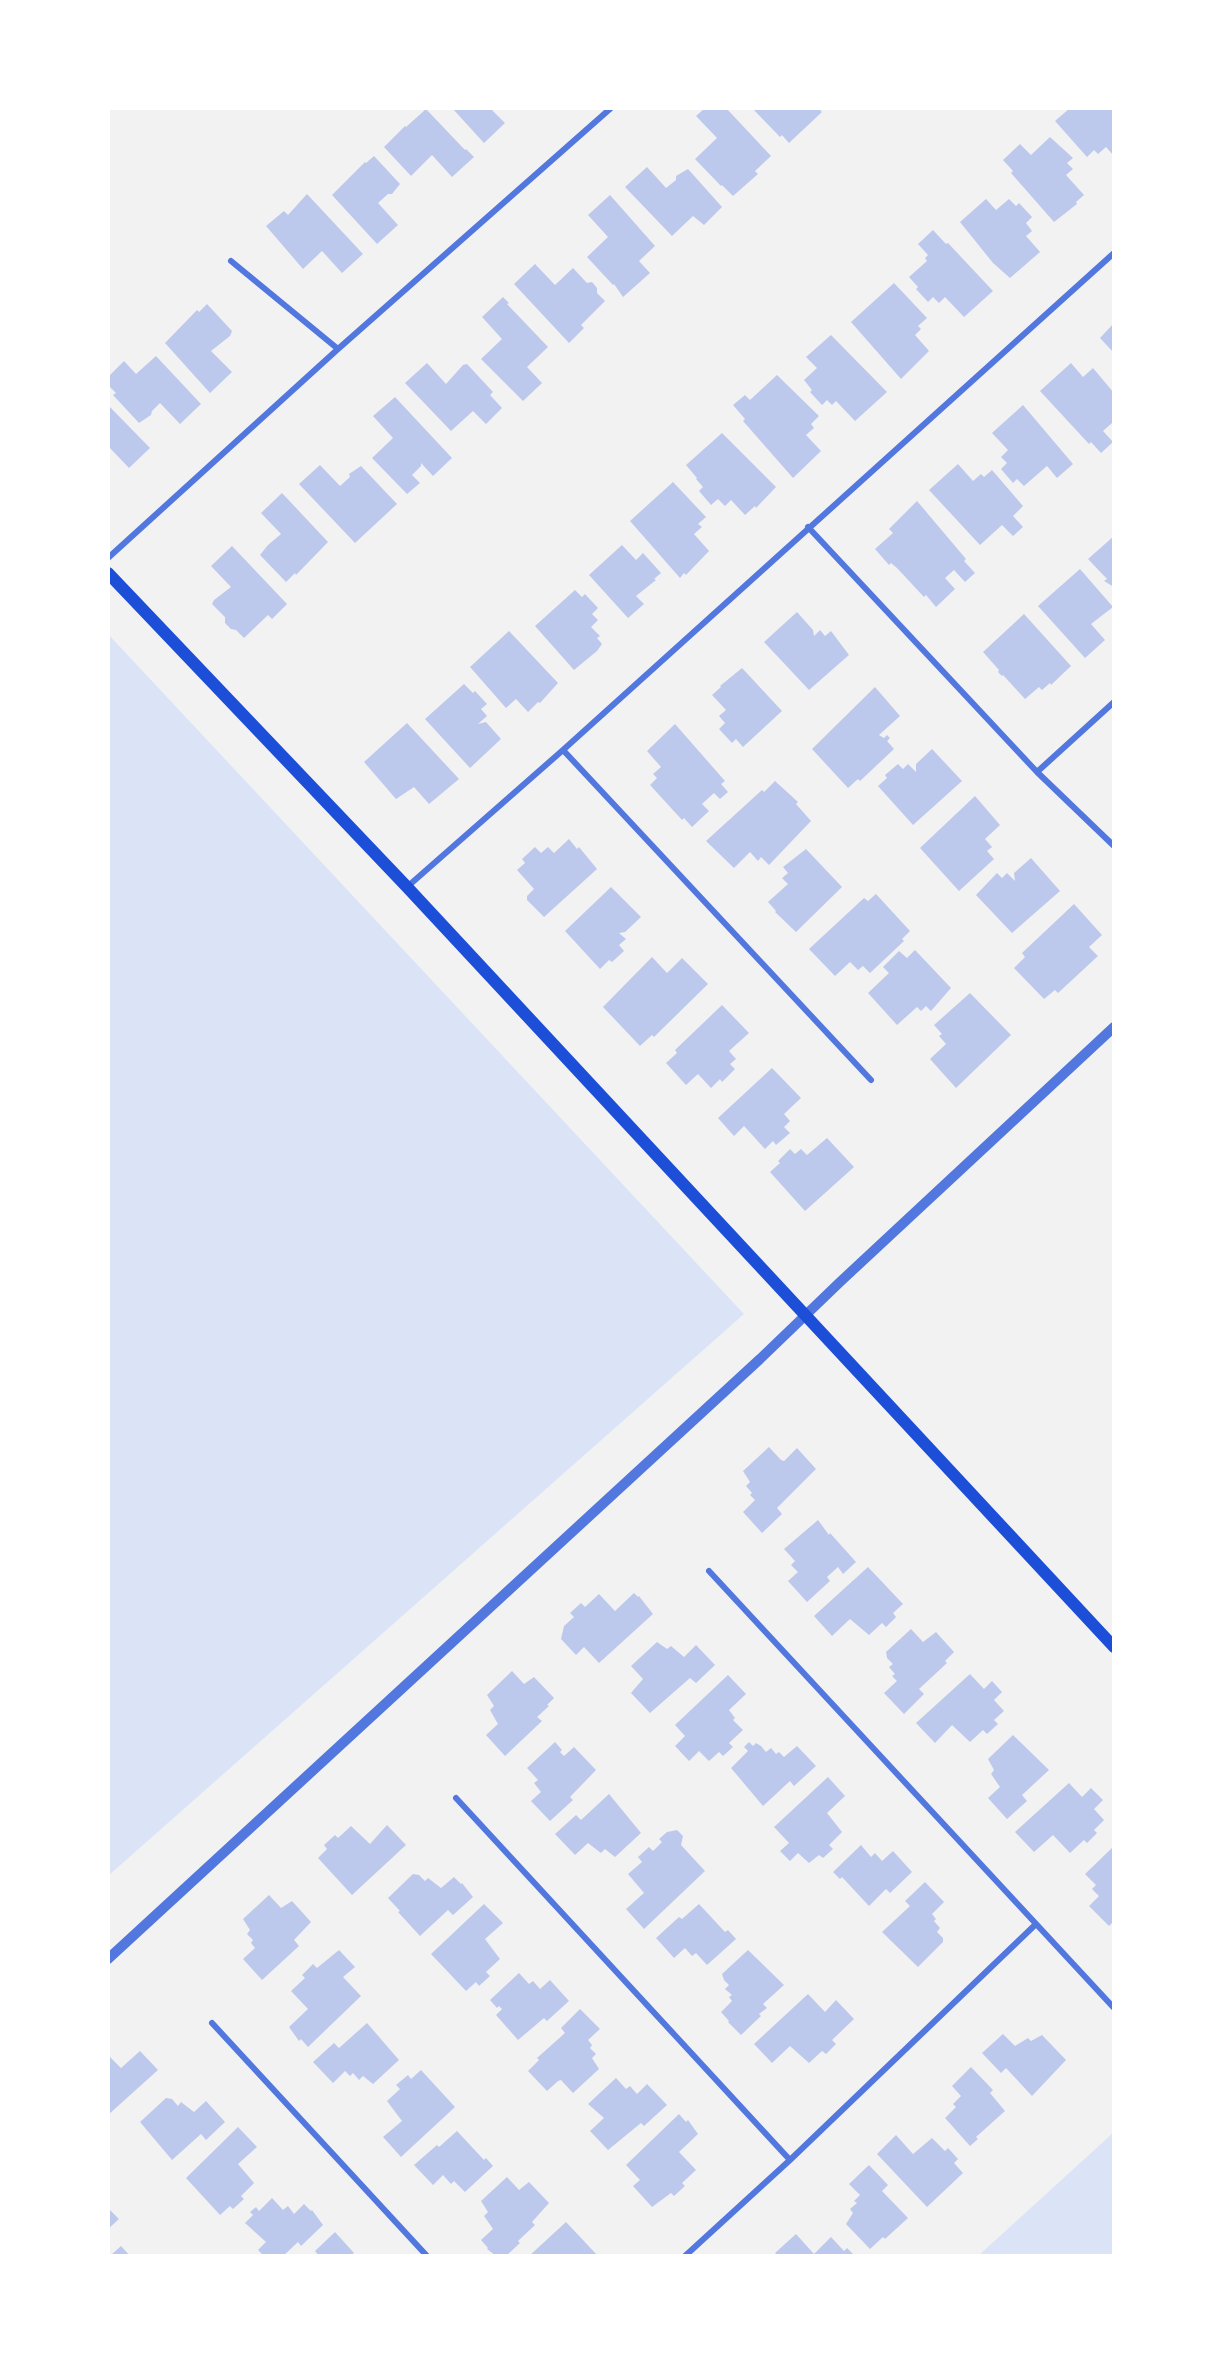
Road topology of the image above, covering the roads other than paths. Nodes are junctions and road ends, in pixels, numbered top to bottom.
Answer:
1 (611, 108) edge
2 (1114, 253) edge
3 (231, 261) dead end
4 (338, 349) junction
5 (808, 527) junction
6 (108, 558) edge
7 (108, 573) edge
8 (1114, 702) edge
9 (563, 750) junction
10 (1037, 772) junction
11 (1114, 846) edge
12 (407, 887) junction
13 (1114, 1027) edge
14 (871, 1080) dead end
15 (806, 1315) junction
16 (709, 1570) dead end
17 (1114, 1647) edge
18 (456, 1798) dead end
19 (1036, 1924) junction
20 (108, 1959) edge
21 (1114, 2008) edge
22 (212, 2023) dead end
23 (790, 2160) junction
24 (427, 2256) edge
25 (686, 2256) edge

1 - 4 street
2 - 5 street
3 - 4 street
4 - 6 street
5 - 9 street
5 - 10 street
7 - 12 main road
8 - 10 street
9 - 12 street
9 - 14 street
10 - 11 street
12 - 15 main road
13 - 15 street
15 - 17 main road
15 - 20 street
16 - 19 street
18 - 23 street
19 - 21 street
19 - 23 street
22 - 24 street
23 - 25 street

